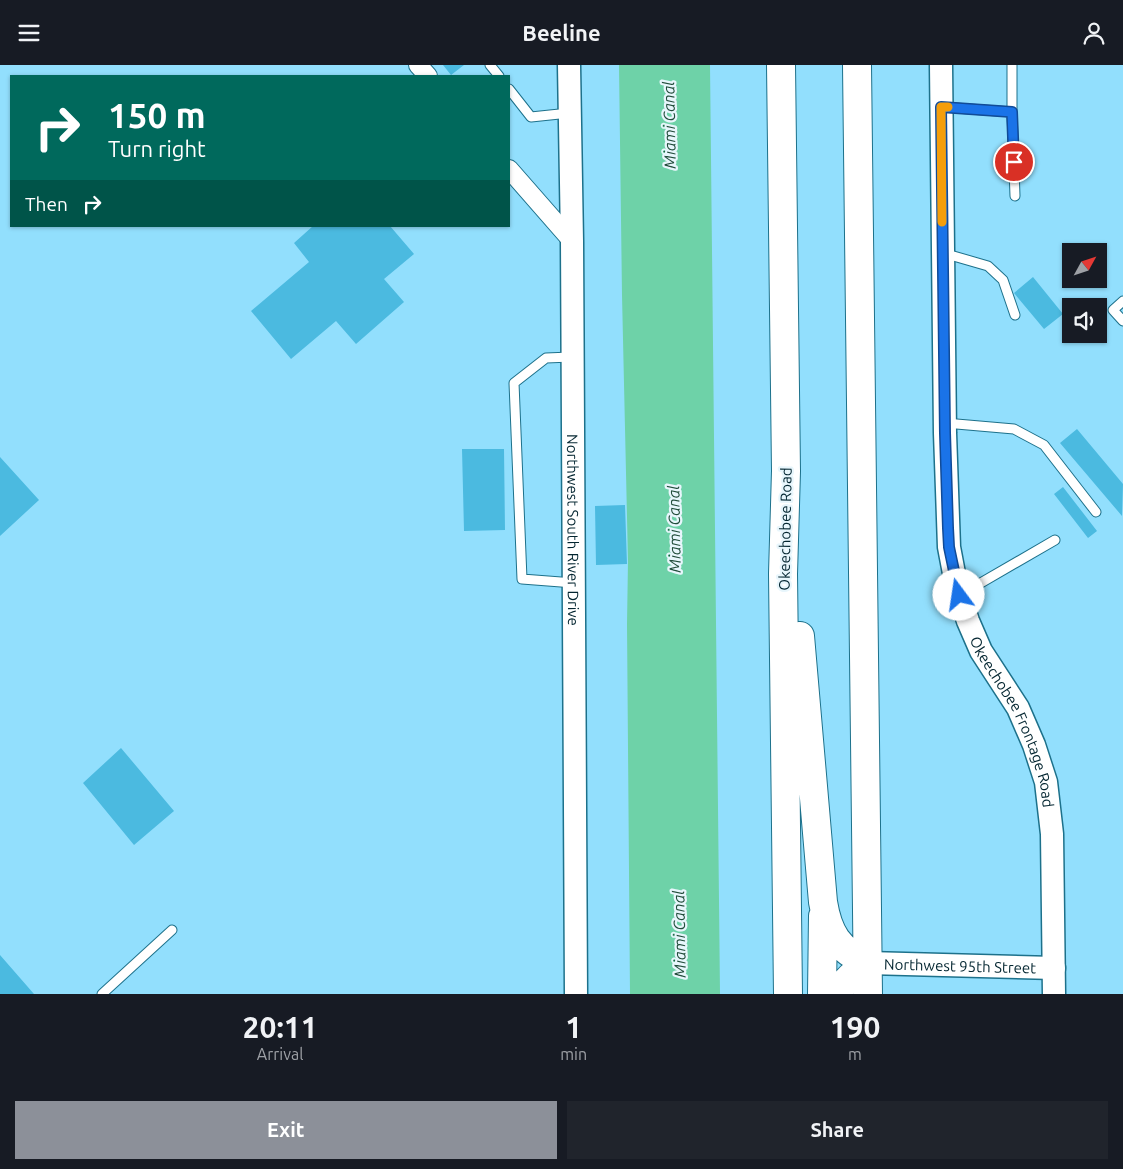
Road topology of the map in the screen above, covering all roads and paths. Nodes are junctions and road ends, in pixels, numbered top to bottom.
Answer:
1 (418, 65) edge
2 (490, 65) edge
3 (569, 65) edge
4 (781, 65) edge
5 (857, 65) edge
6 (941, 65) edge
7 (1012, 65) edge
8 (427, 75) edge
9 (498, 75) edge
10 (510, 90) edge
11 (941, 107) junction
12 (1012, 112) junction
13 (569, 113) junction
14 (510, 170) edge
15 (1015, 196) dead end
16 (572, 241) junction
17 (942, 253) junction
18 (1123, 301) edge
19 (1015, 315) dead end
20 (1123, 321) edge
21 (572, 357) junction
22 (945, 423) junction
23 (786, 471) junction
24 (1096, 512) dead end
25 (1055, 540) dead end
26 (574, 583) junction
27 (959, 595) junction
28 (823, 902) junction
29 (172, 930) dead end
30 (868, 963) junction
31 (1054, 968) junction
32 (102, 994) edge
33 (576, 994) edge
34 (788, 994) edge
35 (822, 994) edge
36 (836, 994) edge
37 (868, 994) edge
38 (1054, 994) edge

1 - 8 street
2 - 9 lane
3 - 13 street, Northwest South River Drive
4 - 23 highway, Okeechobee Road
5 - 30 highway
6 - 11 street, Okeechobee Frontage Road
7 - 12 lane
10 - 13 lane
11 - 12 lane
11 - 17 street, Okeechobee Frontage Road
12 - 15 lane
13 - 16 street, Northwest South River Drive
14 - 16 street
16 - 21 street, Northwest South River Drive
17 - 19 lane
17 - 22 street, Okeechobee Frontage Road
18 - 20 lane
21 - 26 street, Northwest South River Drive
21 - 26 lane
22 - 24 lane
22 - 27 street, Okeechobee Frontage Road
23 - 28 highway
23 - 34 highway, Okeechobee Road
25 - 27 lane
26 - 33 street, Northwest South River Drive
27 - 31 street, Okeechobee Frontage Road
28 - 30 highway
28 - 35 highway
29 - 32 lane
30 - 31 street, Northwest 95th Street
30 - 36 highway
30 - 37 highway
31 - 38 street, Okeechobee Frontage Road

